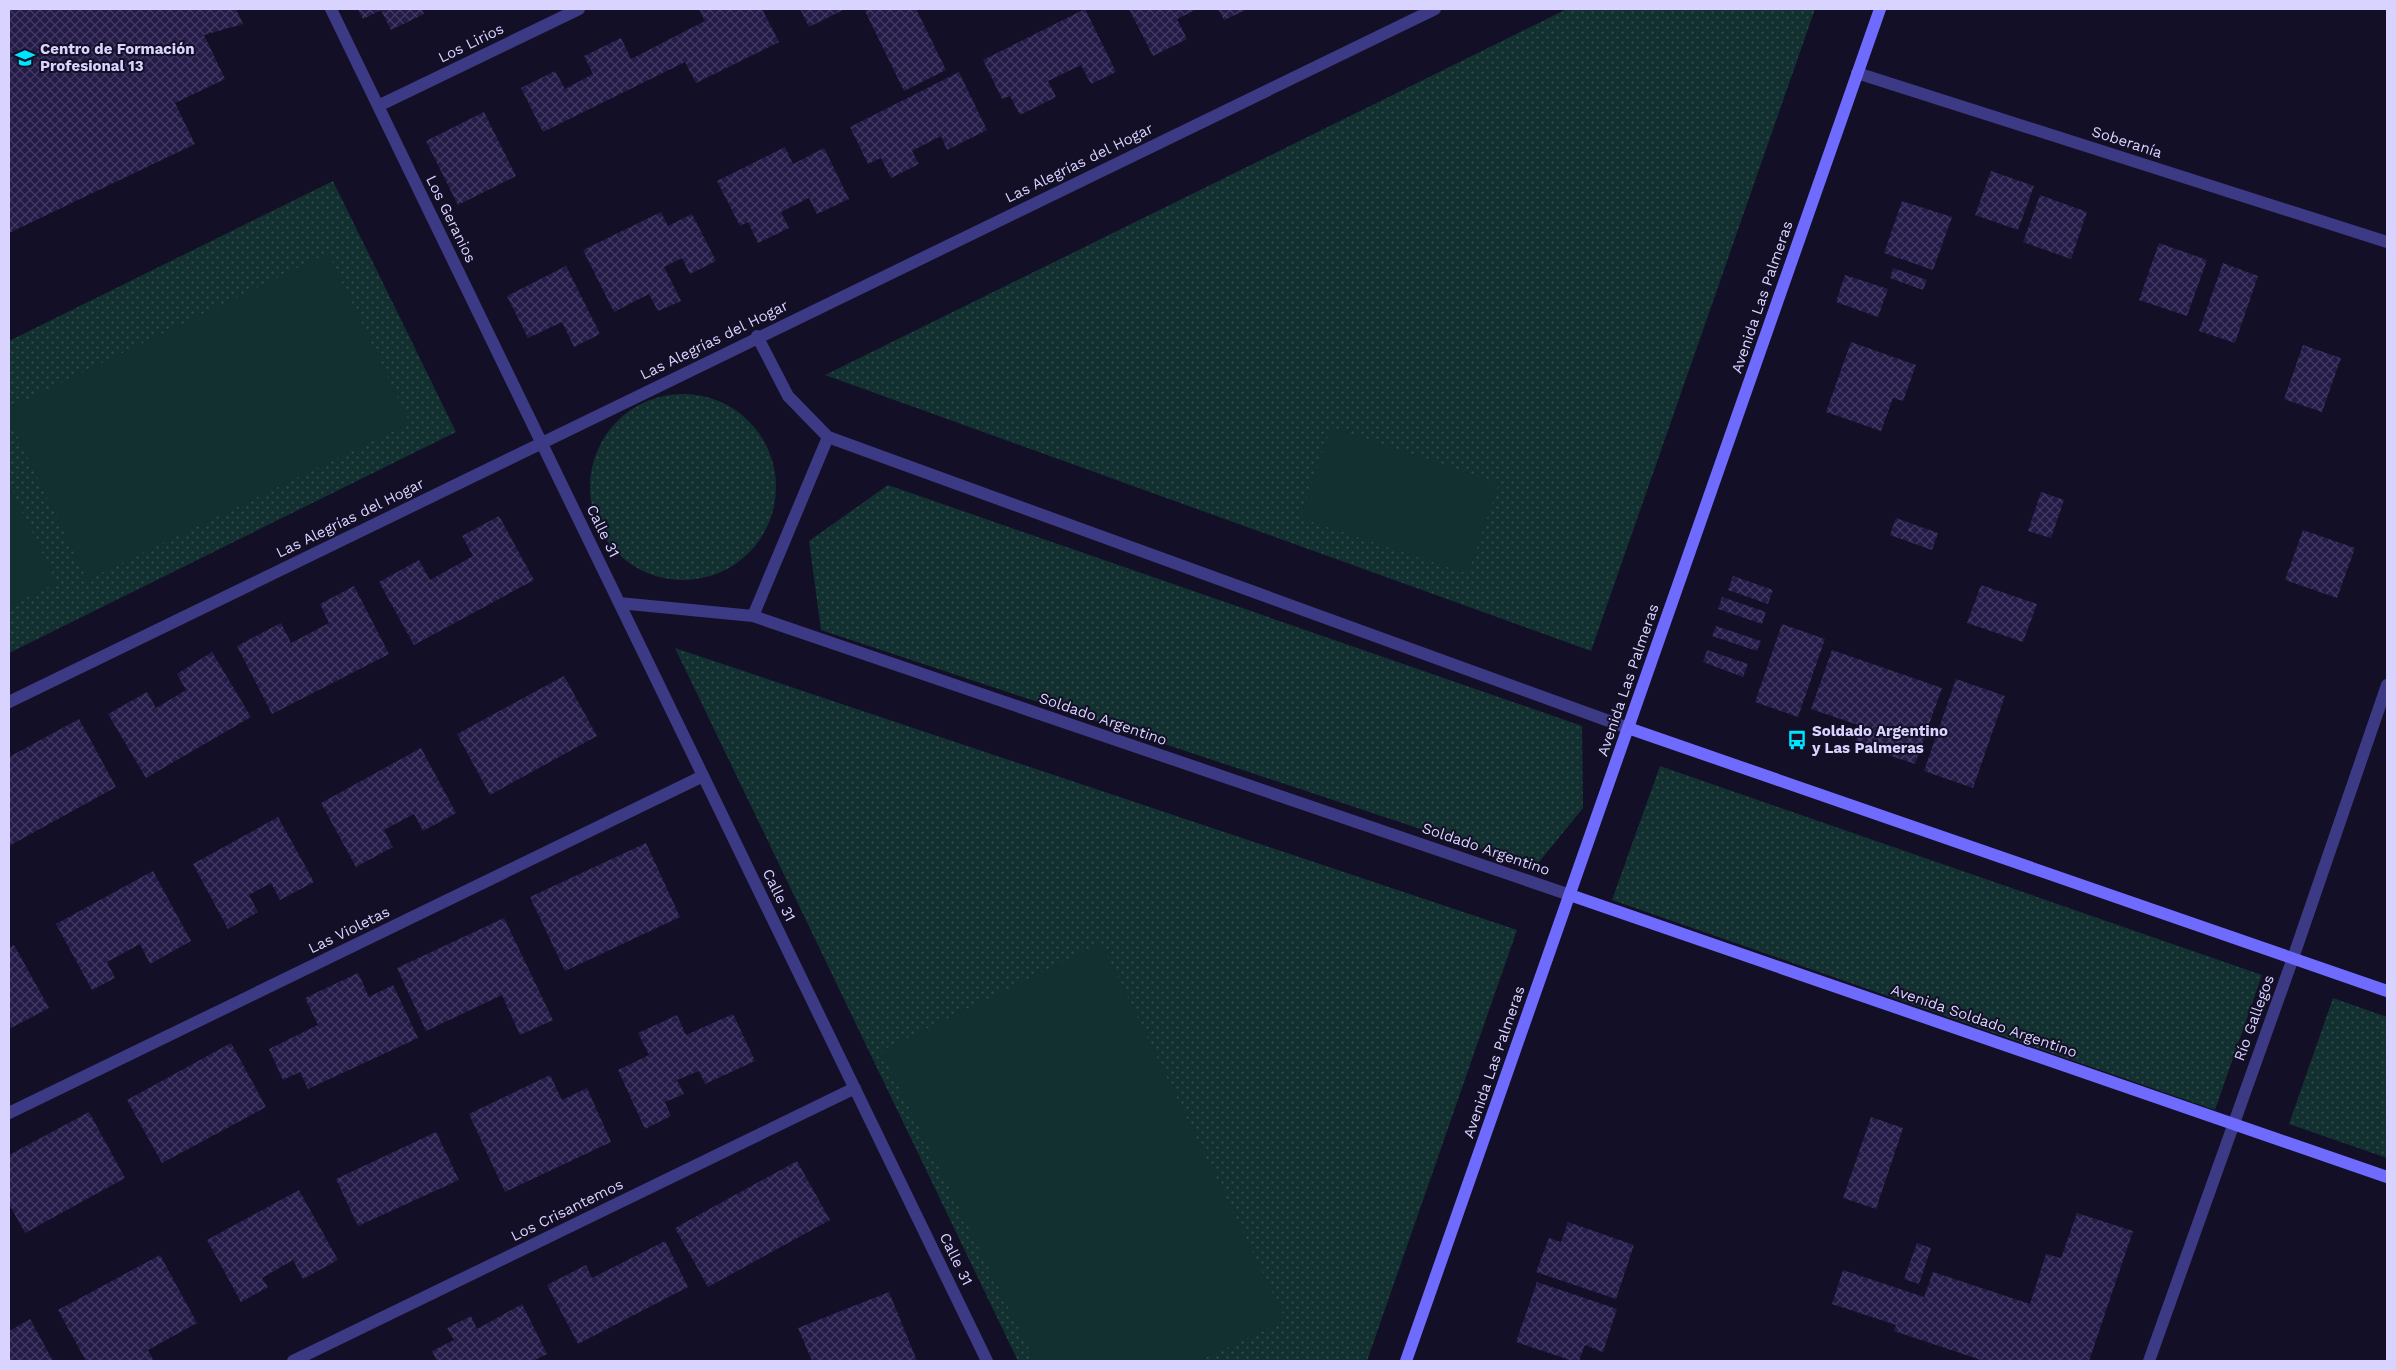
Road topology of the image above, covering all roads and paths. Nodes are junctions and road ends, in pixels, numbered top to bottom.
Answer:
1 (331, 9) edge
2 (579, 9) edge
3 (1435, 9) edge
4 (1880, 9) edge
5 (1858, 74) junction
6 (378, 106) junction
7 (2387, 242) edge
8 (757, 336) junction
9 (828, 437) junction
10 (542, 443) junction
11 (619, 603) junction
12 (753, 616) junction
13 (2387, 685) edge
14 (9, 702) edge
15 (1628, 728) junction
16 (703, 776) junction
17 (1570, 895) junction
18 (2293, 958) junction
19 (2387, 990) edge
20 (855, 1088) junction
21 (9, 1113) edge
22 (2233, 1124) junction
23 (2387, 1177) edge
24 (293, 1361) edge
25 (987, 1361) edge
26 (1406, 1361) edge
27 (2149, 1361) edge

1 - 6 street, Los Geranios
2 - 6 street, Los Lirios
3 - 8 street, Las Alegrías del Hogar
4 - 5 main road, Avenida Las Palmeras
5 - 7 street, Soberanía
5 - 15 main road, Avenida Las Palmeras
6 - 10 street, Los Geranios
8 - 9 street
8 - 10 street, Las Alegrías del Hogar
9 - 12 street
9 - 15 street
10 - 11 street, Calle 31
10 - 14 street, Las Alegrías del Hogar
11 - 12 street, Soldado Argentino
11 - 16 street, Calle 31
12 - 17 street, Soldado Argentino
13 - 18 street, Río Gallegos
15 - 17 main road, Avenida Las Palmeras
15 - 18 main road
16 - 20 street, Calle 31
16 - 21 street, Las Violetas
17 - 22 main road, Avenida Soldado Argentino
17 - 26 main road, Avenida Las Palmeras
18 - 19 main road
18 - 22 street, Río Gallegos
20 - 24 street, Los Crisantemos
20 - 25 street, Calle 31
22 - 23 main road, Avenida Soldado Argentino
22 - 27 street, Río Gallegos

